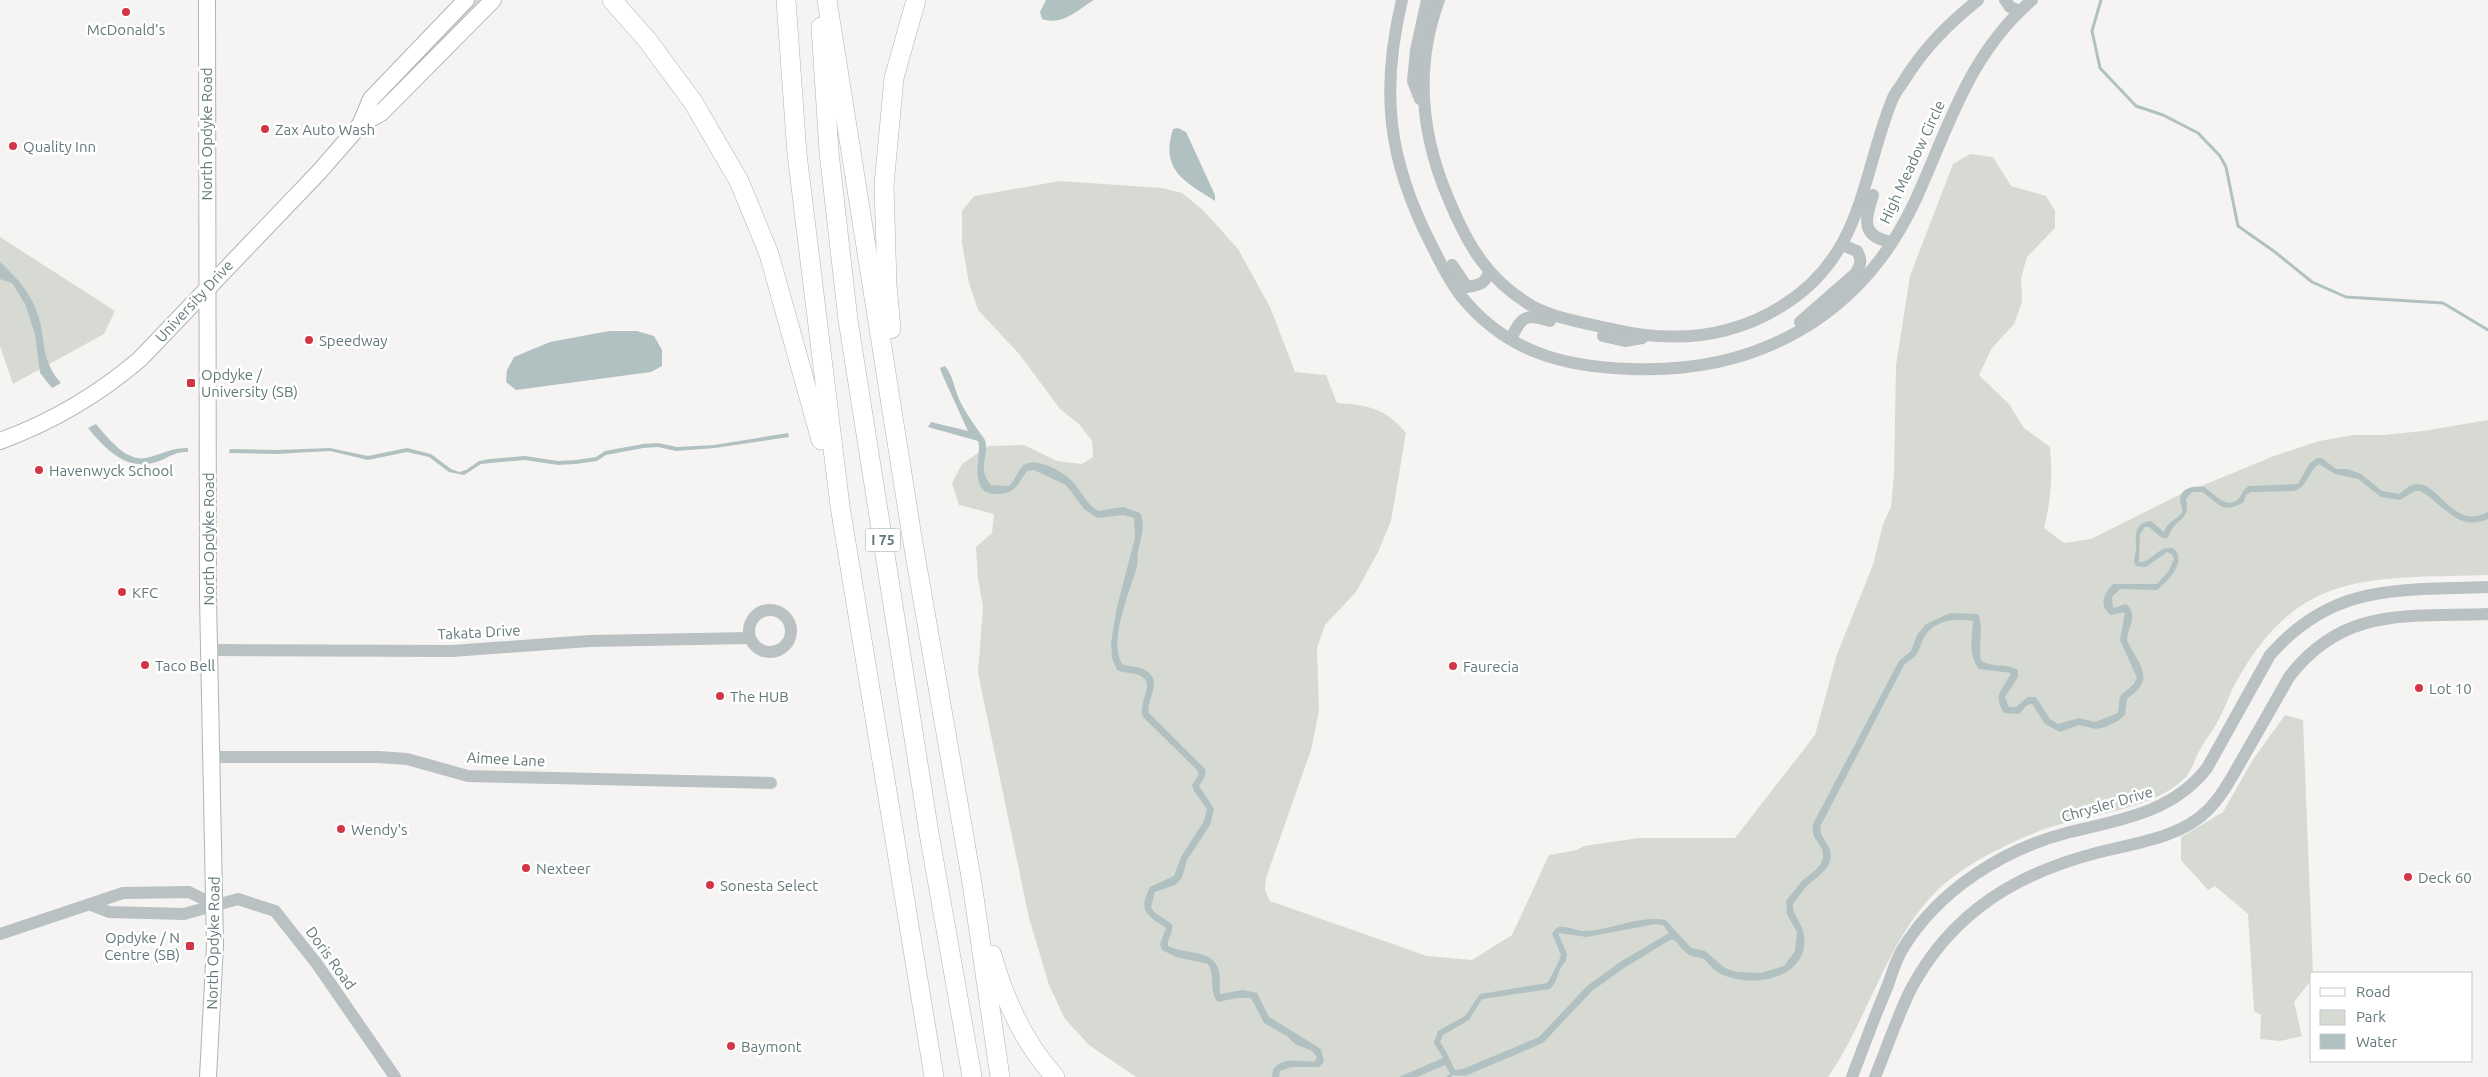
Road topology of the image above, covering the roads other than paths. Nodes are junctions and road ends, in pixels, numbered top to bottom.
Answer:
1 (207, 0) edge
2 (466, 0) edge
3 (493, 0) edge
4 (612, 0) edge
5 (629, 0) edge
6 (786, 0) edge
7 (819, 0) edge
8 (828, 0) edge
9 (916, 0) edge
10 (1402, 0) edge
11 (1427, 0) edge
12 (1439, 0) edge
13 (1978, 0) edge
14 (2005, 0) edge
15 (2032, 0) edge
16 (2020, 11) junction
17 (648, 41) junction
18 (1893, 98) junction
19 (1423, 106) junction
20 (360, 125) junction
21 (1410, 201) junction
22 (1892, 242) junction
23 (1842, 245) junction
24 (1489, 271) junction
25 (207, 287) junction
26 (1792, 335) junction
27 (1649, 337) junction
28 (1511, 339) junction
29 (0, 441) edge
30 (840, 506) junction
31 (912, 537) junction
32 (2488, 587) edge
33 (2488, 614) edge
34 (750, 638) dead end
35 (209, 650) junction
36 (210, 757) junction
37 (771, 783) dead end
38 (972, 883) junction
39 (91, 905) junction
40 (215, 905) junction
41 (0, 934) edge
42 (928, 1050) junction
43 (208, 1077) edge
44 (395, 1077) edge
45 (928, 1077) edge
46 (934, 1077) edge
47 (972, 1077) edge
48 (1000, 1077) edge
49 (1055, 1077) edge
50 (1852, 1077) edge
51 (1875, 1077) edge

1 - 25 main road, North Opdyke Road
2 - 20 main road, University Drive
3 - 20 main road, University Drive
4 - 17 highway
5 - 17 highway
6 - 30 highway, I 75
7 - 47 highway, I 75
8 - 31 highway
9 - 31 highway
10 - 21 street, High Meadow Circle
11 - 19 street
12 - 19 street, High Meadow Circle
13 - 18 street, High Meadow Circle
14 - 16 street
15 - 16 street, High Meadow Circle
16 - 22 street, High Meadow Circle
17 - 30 highway
18 - 22 street
18 - 23 street, High Meadow Circle
19 - 24 street, High Meadow Circle
20 - 25 main road, University Drive
21 - 24 street
21 - 28 street, High Meadow Circle
22 - 26 street, High Meadow Circle
23 - 26 street
23 - 27 street, High Meadow Circle
24 - 27 street, High Meadow Circle
25 - 29 main road, University Drive
25 - 35 main road, North Opdyke Road
26 - 28 street, High Meadow Circle
27 - 28 street
30 - 42 highway, I 75
31 - 38 highway
32 - 50 street, Chrysler Drive
33 - 51 street
34 - 35 street, Takata Drive
35 - 36 main road, North Opdyke Road
36 - 37 street, Aimee Lane
36 - 40 main road, North Opdyke Road
38 - 48 highway
38 - 49 highway
39 - 40 street, Doris Road
39 - 40 street
39 - 41 street
40 - 43 main road, North Opdyke Road
40 - 44 street, Doris Road
42 - 45 highway
42 - 46 highway, I 75

